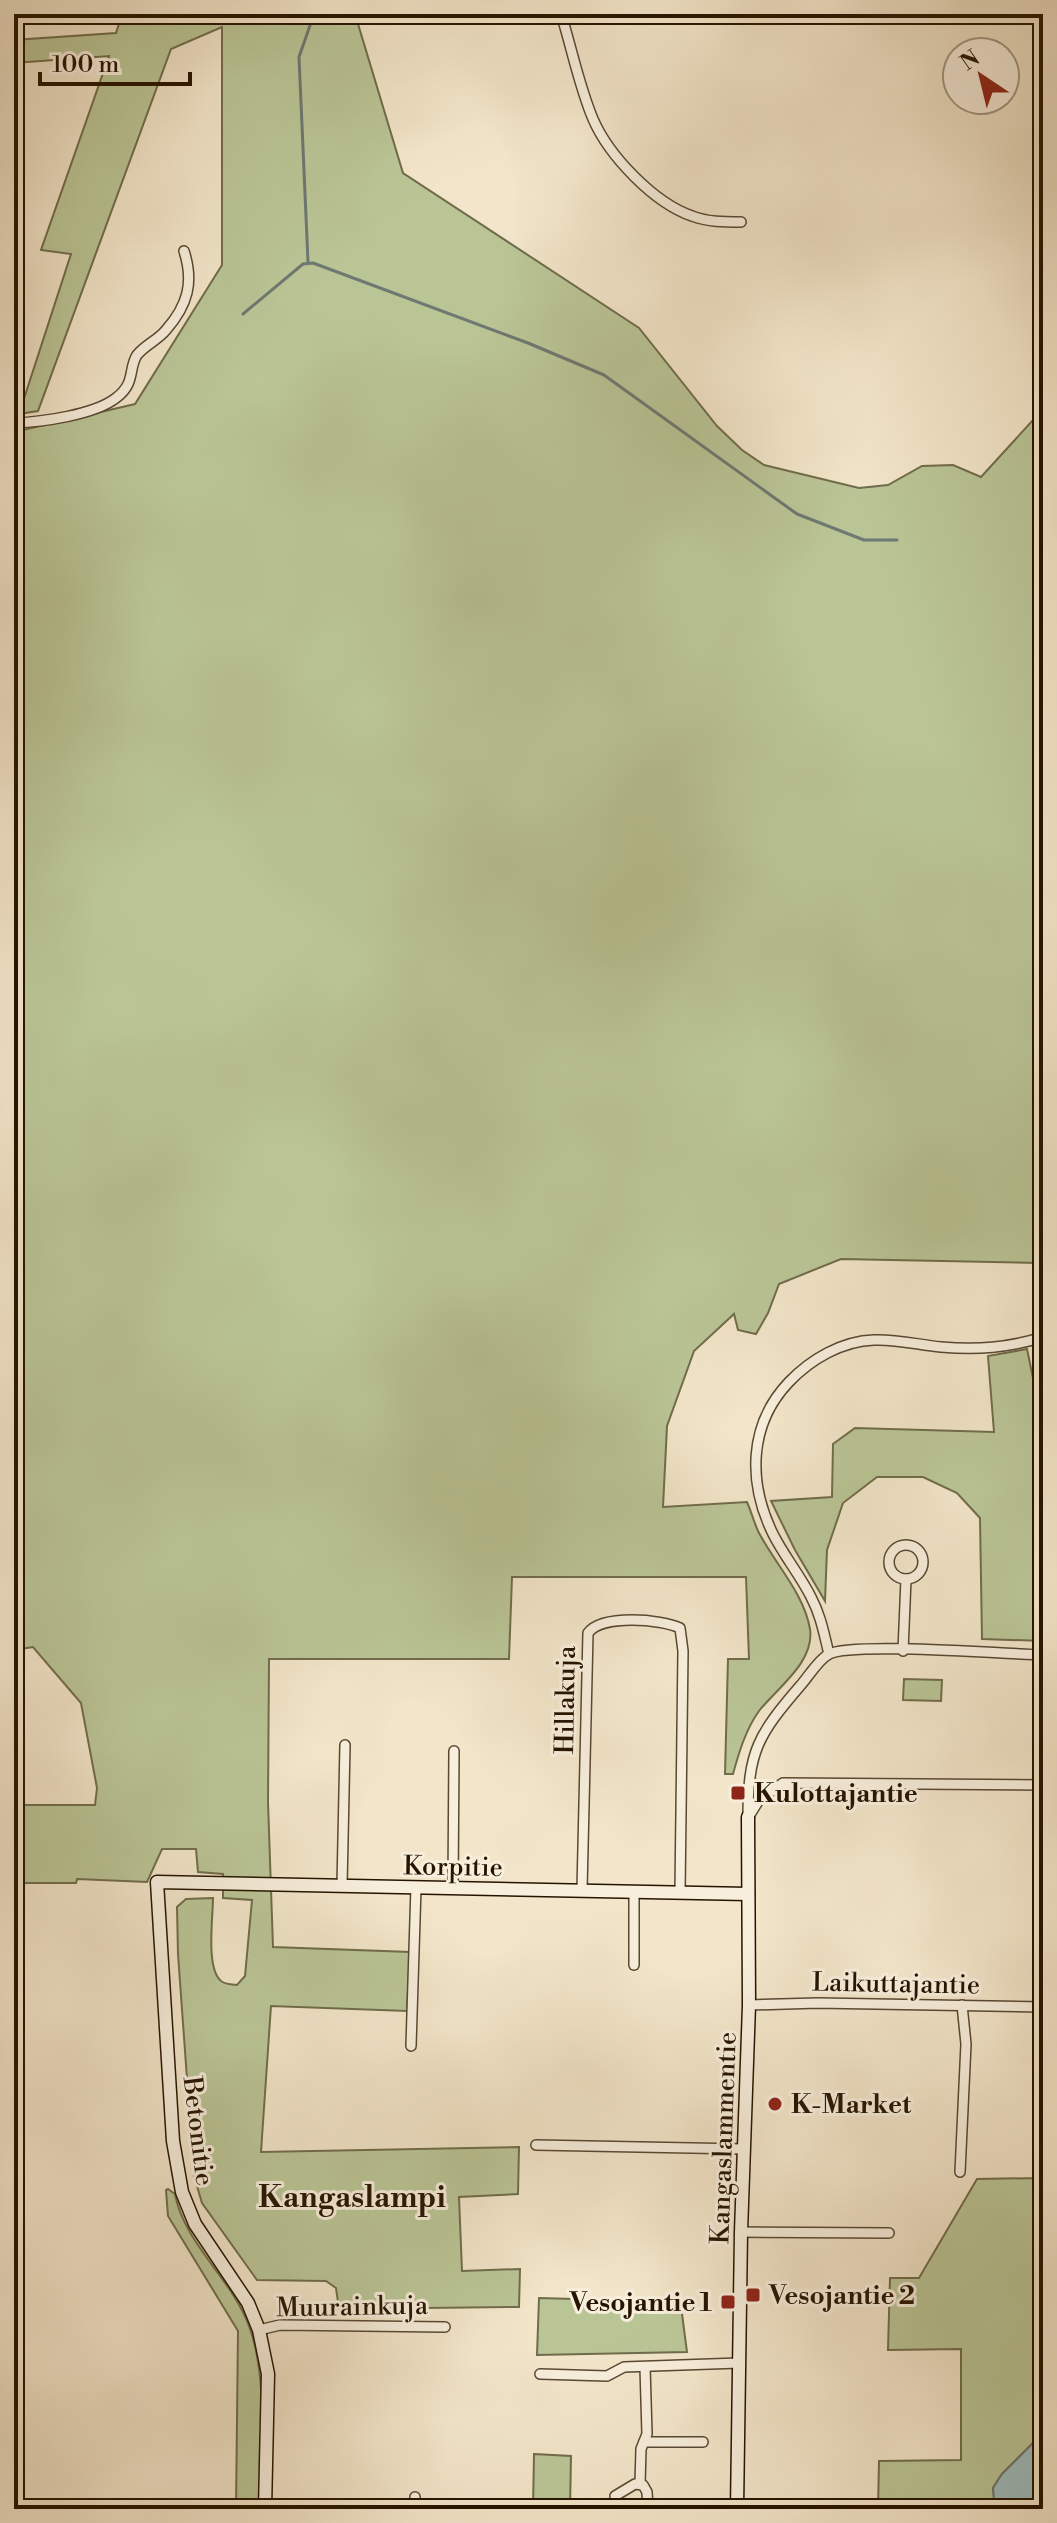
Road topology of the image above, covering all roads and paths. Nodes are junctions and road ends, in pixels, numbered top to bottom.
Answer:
1 (561, 14) edge
2 (741, 222) dead end
3 (184, 251) dead end
4 (14, 423) edge
5 (1043, 1337) edge
6 (906, 1579) dead end
7 (903, 1651) junction
8 (829, 1654) junction
9 (1043, 1655) edge
10 (345, 1745) dead end
11 (454, 1751) dead end
12 (1043, 1785) edge
13 (748, 1817) junction
14 (157, 1882) joint
15 (342, 1886) junction
16 (416, 1887) junction
17 (453, 1888) junction
18 (582, 1890) junction
19 (634, 1892) junction
20 (680, 1892) junction
21 (748, 1894) junction
22 (634, 1965) dead end
23 (749, 2005) junction
24 (962, 2005) junction
25 (1043, 2007) edge
26 (411, 2046) dead end
27 (536, 2145) dead end
28 (743, 2149) junction
29 (960, 2172) dead end
30 (741, 2232) junction
31 (889, 2233) dead end
32 (445, 2327) dead end
33 (259, 2330) junction
34 (739, 2363) junction
35 (645, 2367) junction
36 (540, 2374) dead end
37 (644, 2442) junction
38 (703, 2442) dead end
39 (640, 2484) junction
40 (615, 2496) dead end
41 (415, 2497) dead end
42 (265, 2509) edge
43 (415, 2509) edge
44 (648, 2509) edge
45 (737, 2509) edge

1 - 2 street
3 - 4 street
5 - 8 street
6 - 7 street
7 - 8 street
7 - 9 street
8 - 13 street, Kangaslammentie
10 - 15 street
11 - 17 street
12 - 13 street
13 - 21 street, Kangaslammentie
14 - 15 street, Korpitie
14 - 33 street, Betonitie
15 - 16 street, Korpitie
16 - 17 street, Korpitie
16 - 26 street
17 - 18 street, Korpitie
18 - 19 street, Korpitie
18 - 20 street, Hillakuja
19 - 20 street, Korpitie
19 - 22 street
20 - 21 street, Korpitie
21 - 23 street, Kangaslammentie
23 - 24 street, Laikuttajantie
23 - 28 street, Kangaslammentie
24 - 25 street, Laikuttajantie
24 - 29 street
27 - 28 street
28 - 30 street, Kangaslammentie
30 - 31 street
30 - 34 street, Kangaslammentie
32 - 33 street, Muurainkuja
33 - 42 street, Betonitie
34 - 35 street
34 - 45 street, Kangaslammentie
35 - 36 street
35 - 37 street
37 - 38 street
37 - 39 street
39 - 40 street
39 - 44 street
41 - 43 street

